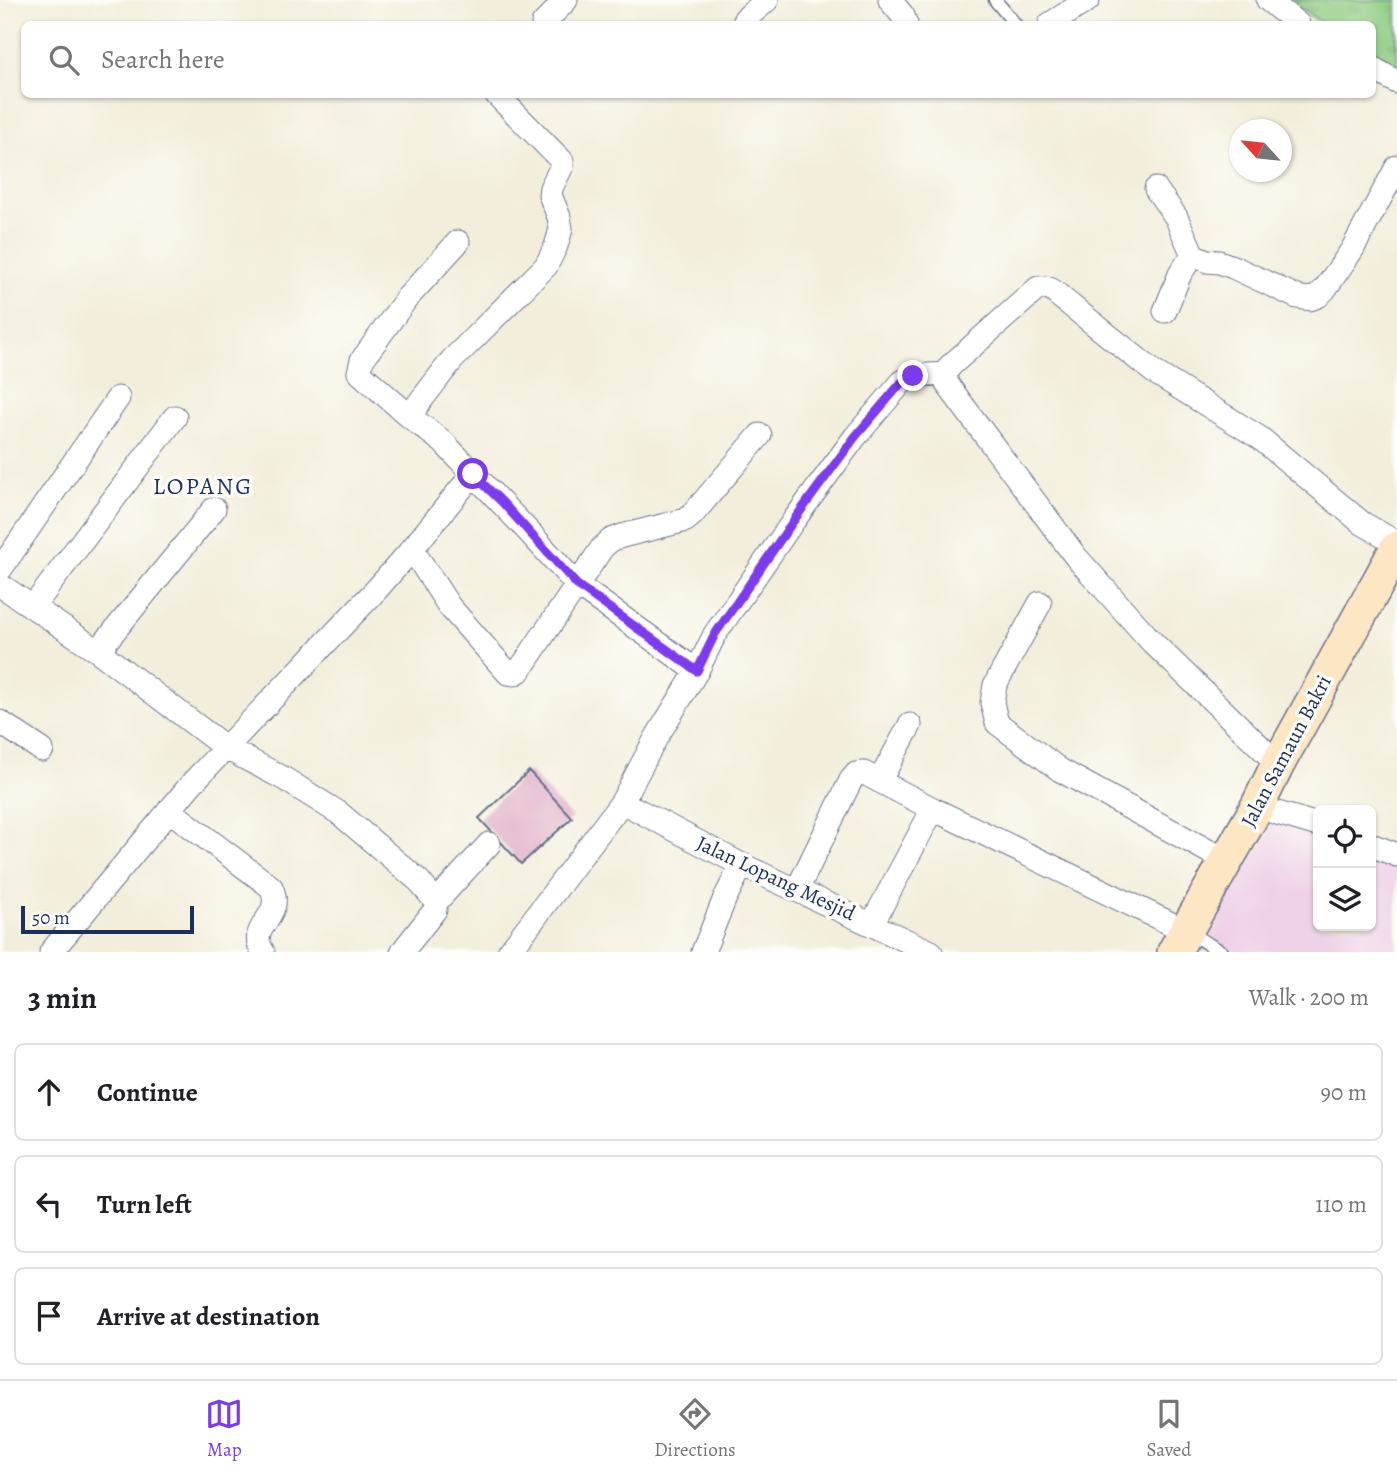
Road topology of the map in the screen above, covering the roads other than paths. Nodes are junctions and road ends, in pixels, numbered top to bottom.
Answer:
1 (566, 0) edge
2 (767, 0) edge
3 (890, 0) edge
4 (995, 0) edge
5 (1088, 0) edge
6 (1268, 0) edge
7 (745, 19) dead end
8 (546, 21) edge
9 (905, 21) edge
10 (1012, 21) edge
11 (1055, 21) edge
12 (1294, 21) edge
13 (1376, 70) edge
14 (1397, 82) edge
15 (500, 98) edge
16 (1397, 167) edge
17 (1156, 189) dead end
18 (458, 242) dead end
19 (1193, 255) junction
20 (1166, 311) dead end
21 (945, 374) junction
22 (118, 398) dead end
23 (409, 416) junction
24 (175, 417) dead end
25 (760, 435) dead end
26 (473, 474) junction
27 (214, 509) dead end
28 (1397, 546) edge
29 (412, 550) junction
30 (0, 570) edge
31 (0, 585) edge
32 (577, 585) junction
33 (1040, 603) dead end
34 (33, 607) junction
35 (98, 651) junction
36 (697, 671) junction
37 (0, 722) edge
38 (910, 725) dead end
39 (226, 748) junction
40 (42, 750) dead end
41 (1278, 764) junction
42 (880, 780) junction
43 (622, 802) junction
44 (1257, 807) junction
45 (933, 809) junction
46 (169, 810) junction
47 (1313, 824) edge
48 (489, 844) dead end
49 (1376, 847) edge
50 (1397, 855) edge
51 (1227, 859) junction
52 (742, 865) junction
53 (797, 890) junction
54 (436, 902) junction
55 (872, 924) junction
56 (1180, 941) edge
57 (51, 952) edge
58 (263, 952) edge
59 (402, 952) edge
60 (509, 952) edge
61 (703, 952) edge
62 (931, 952) edge
63 (1222, 952) edge

1 - 8 street
2 - 7 street
3 - 9 street
4 - 10 lane
5 - 11 street
6 - 12 street
13 - 14 street
15 - 23 street
16 - 19 street
17 - 19 street
18 - 23 street
19 - 20 street
21 - 28 street
21 - 36 street
21 - 41 street
22 - 30 street
23 - 26 street
24 - 34 street
25 - 32 street
26 - 29 street
26 - 32 street
27 - 35 street
28 - 41 street, Jalan Samaun Bakri
29 - 32 street
29 - 39 street
31 - 34 street
32 - 36 street
33 - 51 street
34 - 35 street
35 - 39 street
36 - 43 street
37 - 40 street
38 - 42 street
39 - 46 street
39 - 54 street
41 - 44 street, Jalan Samaun Bakri
42 - 45 street
42 - 53 street
43 - 52 street, Jalan Lopang Mesjid
43 - 60 street
44 - 47 street
44 - 51 street, Jalan Samaun Bakri
45 - 55 street
45 - 56 street
46 - 57 street
46 - 58 street
48 - 54 street
49 - 50 street
51 - 56 street, Jalan Samaun Bakri
52 - 53 street, Jalan Lopang Mesjid
52 - 61 street
53 - 55 street, Jalan Lopang Mesjid
54 - 59 street
55 - 62 street, Jalan Lopang Mesjid
56 - 63 lane

